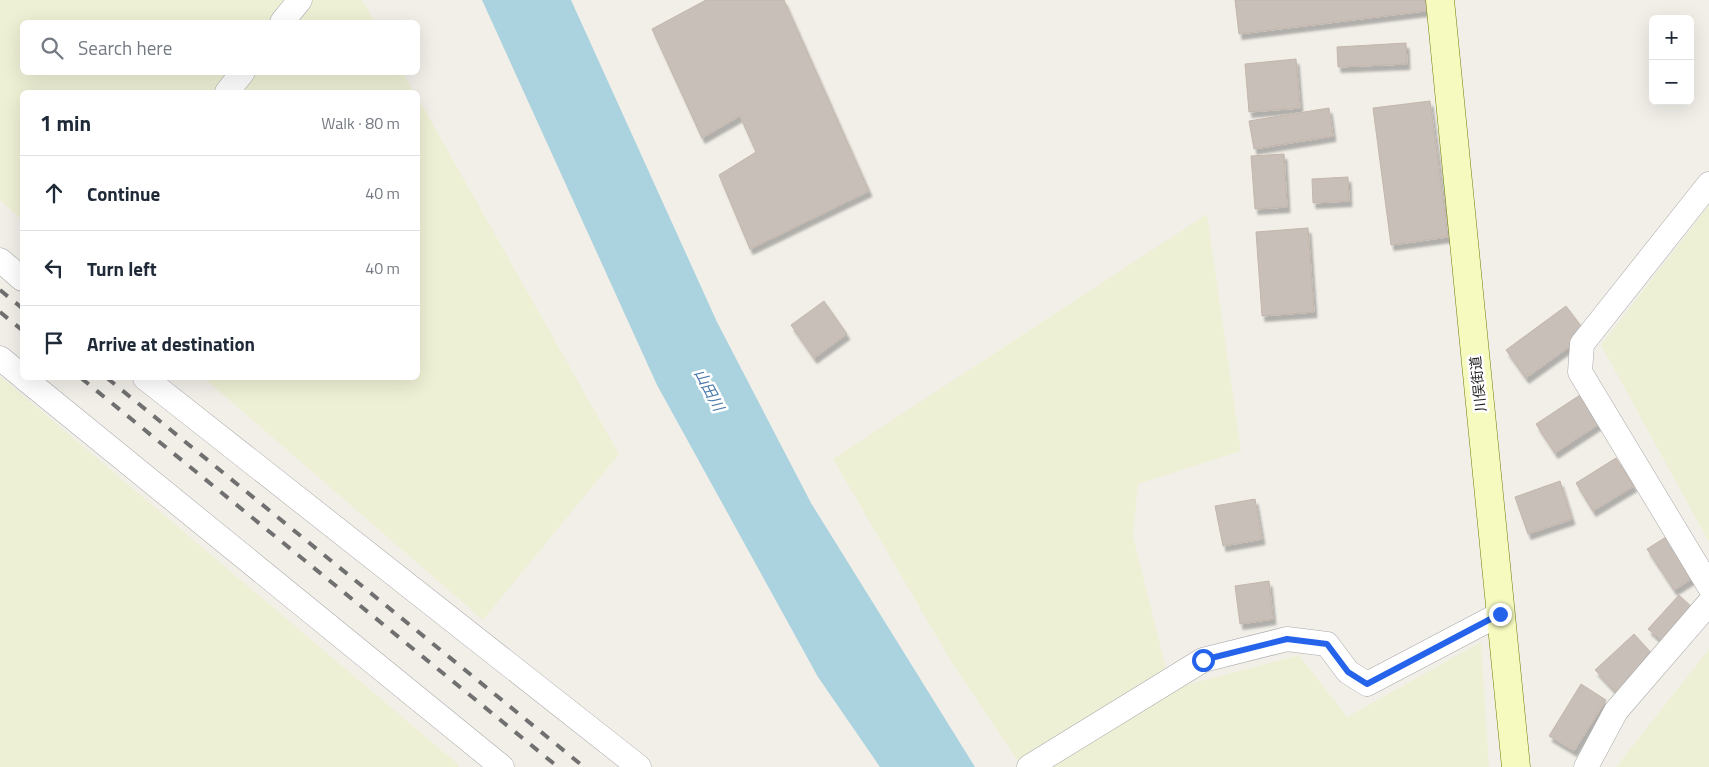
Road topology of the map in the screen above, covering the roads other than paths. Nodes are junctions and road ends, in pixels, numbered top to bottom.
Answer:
1 (300, 0) edge
2 (1440, 0) edge
3 (284, 20) edge
4 (241, 75) edge
5 (229, 90) edge
6 (1709, 184) edge
7 (0, 260) edge
8 (20, 277) edge
9 (0, 358) edge
10 (20, 375) edge
11 (27, 380) edge
12 (148, 380) edge
13 (1709, 586) edge
14 (1709, 602) edge
15 (1500, 614) junction
16 (495, 765) edge
17 (640, 767) edge
18 (1029, 767) edge
19 (1516, 767) edge
20 (1586, 767) edge

1 - 3 street
2 - 15 main road, 川俣街道
4 - 5 street
6 - 13 street
7 - 8 street
9 - 10 street
11 - 16 street
12 - 17 street
14 - 20 street
15 - 18 street
15 - 19 main road, 川俣街道

